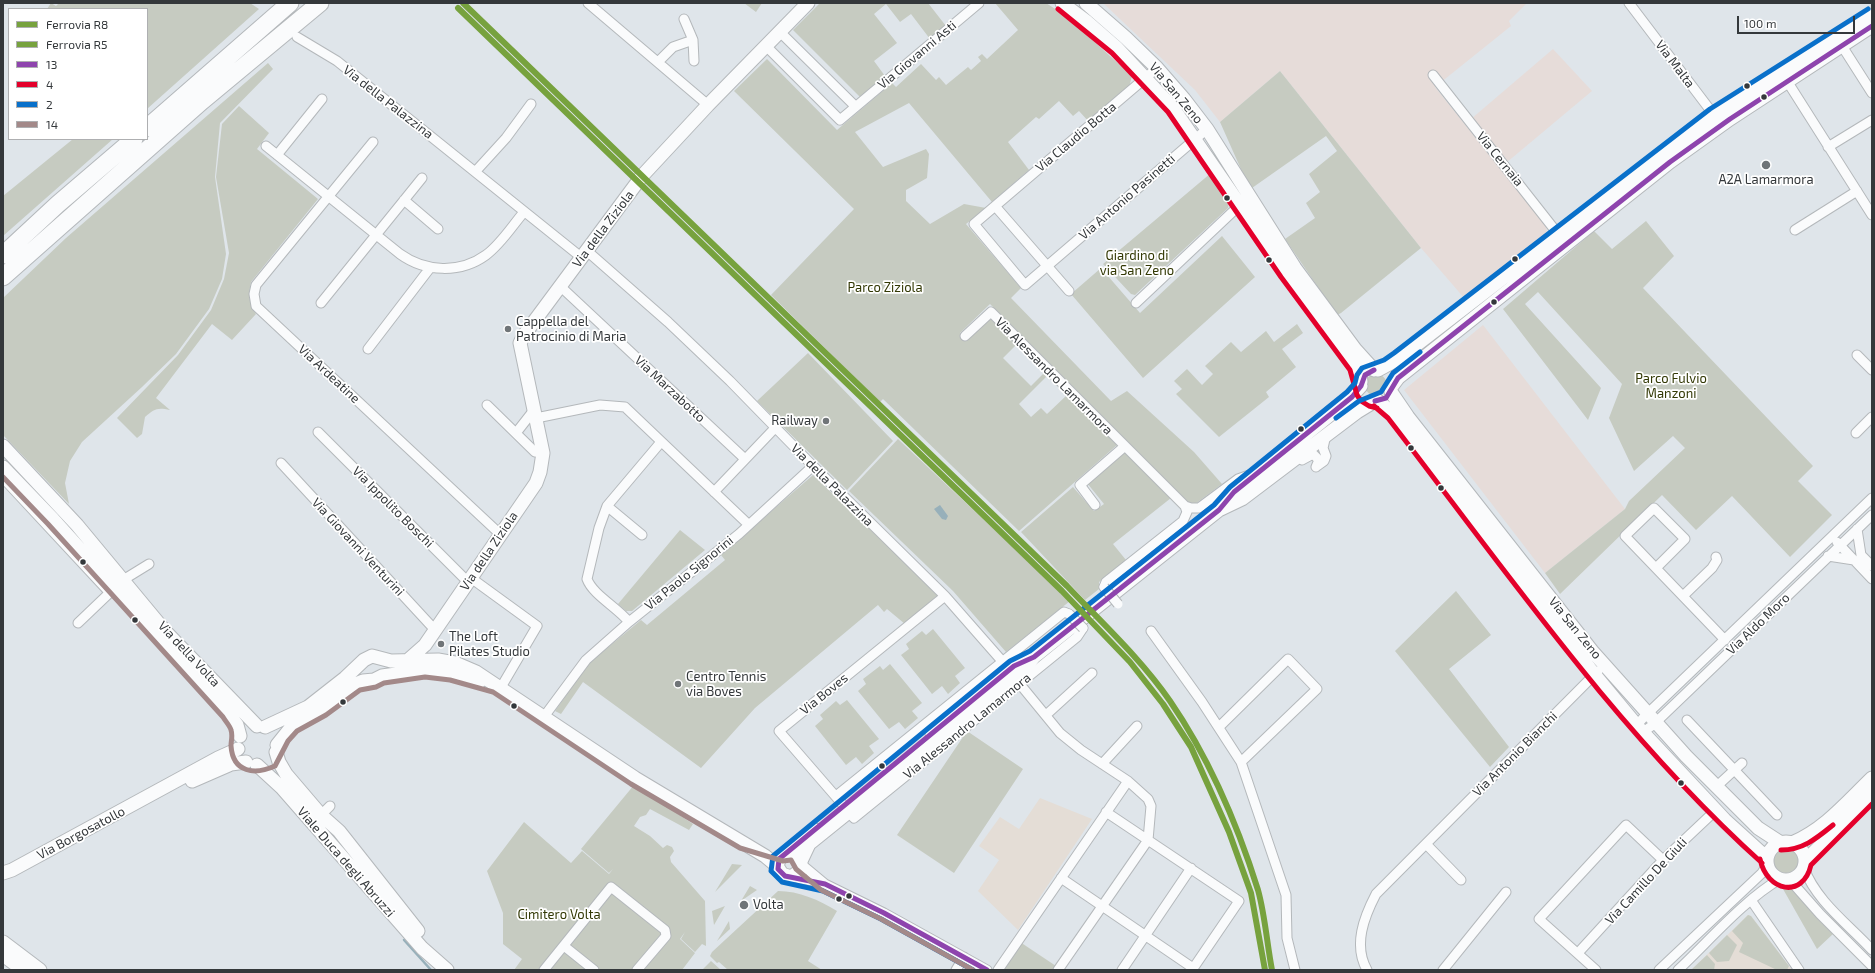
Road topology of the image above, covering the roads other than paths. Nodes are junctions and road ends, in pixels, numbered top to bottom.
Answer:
1 (320, 3) edge
2 (588, 3) edge
3 (808, 3) edge
4 (979, 3) edge
5 (1062, 3) edge
6 (1086, 3) edge
7 (1629, 3) edge
8 (281, 11) edge
9 (1872, 15) edge
10 (684, 19) dead end
11 (293, 31) junction
12 (780, 32) junction
13 (1870, 32) edge
14 (693, 40) junction
15 (766, 46) junction
16 (1842, 46) junction
17 (694, 61) dead end
18 (658, 62) junction
19 (1157, 68) junction
20 (1433, 75) dead end
21 (1146, 78) junction
22 (1786, 81) junction
23 (1872, 93) edge
24 (322, 99) dead end
25 (531, 104) dead end
26 (708, 104) junction
27 (855, 106) junction
28 (1718, 120) junction
29 (1872, 120) edge
30 (148, 127) edge
31 (1207, 129) junction
32 (1195, 139) junction
33 (133, 140) edge
34 (373, 142) dead end
35 (266, 146) dead end
36 (1828, 146) junction
37 (277, 155) junction
38 (109, 161) junction
39 (475, 172) junction
40 (422, 178) dead end
41 (1857, 191) junction
42 (329, 198) junction
43 (404, 200) junction
44 (1868, 200) edge
45 (1244, 201) junction
46 (995, 206) junction
47 (524, 212) junction
48 (1872, 216) edge
49 (438, 229) dead end
50 (1794, 230) dead end
51 (376, 235) junction
52 (1562, 239) junction
53 (3, 247) edge
54 (583, 254) junction
55 (3, 255) edge
56 (1048, 266) junction
57 (430, 268) junction
58 (3, 277) edge
59 (1025, 285) joint
60 (560, 286) junction
61 (1069, 291) dead end
62 (321, 303) dead end
63 (1136, 303) dead end
64 (965, 336) dead end
65 (368, 349) dead end
66 (1857, 355) dead end
67 (1376, 370) junction
68 (1872, 370) edge
69 (1361, 384) junction
70 (1392, 389) junction
71 (1376, 401) junction
72 (487, 405) dead end
73 (538, 414) junction
74 (1872, 417) edge
75 (775, 428) junction
76 (318, 432) dead end
77 (516, 433) junction
78 (1856, 433) dead end
79 (1326, 435) junction
80 (661, 442) junction
81 (3, 446) edge
82 (1125, 446) junction
83 (543, 453) junction
84 (745, 459) junction
85 (281, 463) dead end
86 (1290, 464) junction
87 (813, 466) junction
88 (3, 467) edge
89 (1259, 471) junction
90 (3, 478) edge
91 (714, 492) junction
92 (1869, 501) edge
93 (1095, 505) dead end
94 (607, 506) junction
95 (1185, 506) junction
96 (1219, 510) junction
97 (1872, 515) edge
98 (749, 524) junction
99 (1857, 529) junction
100 (501, 535) junction
101 (642, 535) dead end
102 (1841, 538) junction
103 (1828, 556) junction
104 (1716, 557) dead end
105 (1858, 558) junction
106 (149, 564) dead end
107 (1872, 566) edge
108 (1656, 568) junction
109 (1872, 579) edge
110 (469, 580) junction
111 (116, 587) junction
112 (946, 596) junction
113 (1683, 596) junction
114 (1118, 604) dead end
115 (78, 622) dead end
116 (628, 622) junction
117 (435, 630) junction
118 (1150, 631) dead end
119 (1725, 640) junction
120 (425, 645) junction
121 (380, 658) junction
122 (408, 660) junction
123 (422, 660) junction
124 (1002, 661) junction
125 (361, 664) junction
126 (1605, 665) junction
127 (400, 673) junction
128 (1092, 673) dead end
129 (1594, 674) junction
130 (382, 676) junction
131 (369, 680) junction
132 (1019, 683) junction
133 (498, 687) junction
134 (1046, 715) junction
135 (543, 718) junction
136 (1651, 718) junction
137 (1687, 720) dead end
138 (261, 726) junction
139 (1138, 726) dead end
140 (1219, 727) junction
141 (1644, 732) junction
142 (240, 736) junction
143 (277, 748) junction
144 (238, 749) junction
145 (1241, 762) junction
146 (251, 763) junction
147 (1742, 763) dead end
148 (1102, 764) junction
149 (1694, 764) junction
150 (1734, 770) junction
151 (1872, 778) edge
152 (1128, 781) junction
153 (1717, 786) junction
154 (1872, 794) edge
155 (151, 795) junction
156 (843, 805) junction
157 (1716, 810) junction
158 (1106, 812) junction
159 (1777, 815) dead end
160 (1148, 840) junction
161 (1787, 843) junction
162 (1426, 844) junction
163 (782, 858) junction
164 (1663, 860) junction
165 (801, 862) junction
166 (1767, 862) junction
167 (1804, 865) junction
168 (1191, 868) junction
169 (6, 874) edge
170 (791, 877) junction
171 (1060, 878) junction
172 (1461, 880) dead end
173 (1785, 880) junction
174 (825, 884) junction
175 (1506, 892) dead end
176 (1751, 900) junction
177 (1102, 906) junction
178 (1145, 936) junction
179 (3, 942) edge
180 (564, 946) junction
181 (1872, 950) edge
182 (1578, 953) junction
183 (3, 955) edge
184 (964, 956) junction
185 (435, 958) junction
186 (1872, 966) edge
187 (1192, 969) edge
188 (23, 970) edge
189 (40, 970) edge
190 (447, 970) edge
191 (544, 970) edge
192 (594, 970) edge
193 (637, 970) edge
194 (956, 970) edge
195 (987, 970) edge
196 (998, 970) edge
197 (1058, 970) edge
198 (1122, 970) edge
199 (1295, 970) edge
200 (1367, 970) edge
201 (1443, 970) edge
202 (1596, 970) edge
203 (1658, 970) edge
204 (1678, 970) edge
205 (1800, 970) edge

1 - 11 highway
2 - 18 street
3 - 12 main road, Via della Ziziola
4 - 27 street, Via Giovanni Asti
5 - 21 main road, Via San Zeno
6 - 19 main road, Via San Zeno
7 - 28 street, Via Malta
8 - 30 highway
9 - 28 main road
10 - 14 street
11 - 39 street, Via della Palazzina
11 - 58 highway
12 - 15 main road, Via della Ziziola
12 - 27 street
13 - 16 main road
14 - 17 street
14 - 18 street
15 - 26 main road, Via della Ziziola
15 - 27 street, Via Giovanni Asti
16 - 22 main road
16 - 23 street
18 - 26 street
19 - 21 street, Via Claudio Botta
19 - 31 main road, Via San Zeno
20 - 52 street, Via Cernaia
21 - 32 main road, Via San Zeno
21 - 46 street, Via Claudio Botta
22 - 28 main road
22 - 36 street
24 - 37 street
25 - 39 street
26 - 54 main road, Via della Ziziola
28 - 52 main road
29 - 36 street
31 - 32 street, Via Antonio Pasinetti
31 - 45 main road, Via San Zeno
32 - 45 main road, Via San Zeno
32 - 56 street, Via Antonio Pasinetti
33 - 38 highway
34 - 42 street, Via Ardeatine
35 - 37 street
36 - 41 street
37 - 42 street
38 - 53 highway
38 - 55 highway
39 - 47 street, Via della Palazzina
40 - 43 street
41 - 44 street
41 - 50 street
42 - 51 street
42 - 100 street, Via Ardeatine
43 - 49 street
43 - 51 street
44 - 48 street
45 - 63 street
45 - 67 main road, Via San Zeno
45 - 69 main road, Via San Zeno
46 - 56 street
46 - 59 street, Via Claudio Botta
47 - 54 street, Via della Palazzina
47 - 57 street
51 - 57 street
51 - 62 street
52 - 67 main road
52 - 70 main road
54 - 60 main road, Via della Ziziola
54 - 75 street, Via della Palazzina
56 - 59 street, Via Antonio Pasinetti
56 - 61 street
57 - 65 street
60 - 73 main road, Via della Ziziola
60 - 84 street, Via Marzabotto
64 - 82 street, Via Alessandro Lamarmora
66 - 68 street
67 - 69 main road
67 - 70 main road
69 - 71 main road
69 - 89 main road, Via Alessandro Lamarmora
70 - 71 main road
70 - 126 main road, Via San Zeno
71 - 79 main road, Via Alessandro Lamarmora
71 - 129 main road, Via San Zeno
72 - 77 street
73 - 77 street
73 - 80 street
73 - 83 main road, Via della Ziziola
74 - 78 street
75 - 84 street
75 - 87 street, Via della Palazzina
76 - 110 street, Via Ippolito Boschi
77 - 83 street
79 - 86 main road, Via Alessandro Lamarmora
79 - 86 street, Via Alessandro Lamarmora
80 - 91 street
80 - 94 street
81 - 111 main road, Via della Volta
82 - 93 street
82 - 95 street, Via Alessandro Lamarmora
83 - 100 main road, Via della Ziziola
84 - 91 street
85 - 117 street, Via Giovanni Venturini
86 - 96 main road, Via Alessandro Lamarmora
87 - 98 street, Via Paolo Signorini
87 - 112 street, Via della Palazzina
88 - 111 main road, Via della Volta
89 - 95 street, Via Alessandro Lamarmora
89 - 96 main road, Via Alessandro Lamarmora
90 - 111 street, Via della Volta
91 - 98 street
92 - 102 street, Via Aldo Moro
94 - 101 street
94 - 116 street
95 - 114 street, bridge
96 - 156 main road, Via Alessandro Lamarmora
97 - 99 street, Via Aldo Moro
98 - 116 street, Via Paolo Signorini
99 - 102 street, Via Aldo Moro
99 - 105 street
100 - 110 main road, Via della Ziziola
102 - 103 street, Via Aldo Moro
102 - 105 street
102 - 119 street, Via Aldo Moro
103 - 105 street
103 - 136 street, Via Aldo Moro
104 - 113 street
105 - 107 street
105 - 109 street
106 - 111 street
108 - 108 street, Via Aldo Moro
108 - 113 street, Via Aldo Moro
110 - 117 main road, Via della Ziziola
110 - 133 street, Via Ippolito Boschi
111 - 115 street
111 - 138 main road, Via della Volta
111 - 142 main road, Via della Volta
112 - 124 street, Via della Palazzina
112 - 156 street, Via Boves
113 - 119 street, Via Aldo Moro
116 - 135 street, Via Paolo Signorini
117 - 120 main road, Via della Ziziola
118 - 140 street
119 - 136 street, Via Aldo Moro
120 - 122 main road
120 - 123 main road
121 - 122 main road
121 - 125 main road
121 - 130 main road
122 - 123 main road
123 - 127 main road
123 - 133 main road
124 - 132 street, Via Alessandro Lamarmora, bridge
124 - 156 street, Via Alessandro Lamarmora
125 - 131 main road
125 - 138 main road
126 - 129 street, Via Antonio Bianchi
126 - 136 main road, Via San Zeno
127 - 130 main road
127 - 133 main road
128 - 134 street
129 - 141 main road, Via San Zeno
129 - 162 street, Via Antonio Bianchi
130 - 131 main road
131 - 143 main road
132 - 134 street
132 - 156 street, Via Alessandro Lamarmora
133 - 135 main road
134 - 148 street
135 - 163 main road
136 - 141 street, Via Aldo Moro
136 - 149 main road, Via San Zeno
137 - 150 street
138 - 142 main road
138 - 143 main road, Via della Volta
139 - 148 street
140 - 145 street
140 - 145 street
141 - 149 main road
141 - 157 main road, Via San Zeno
142 - 144 main road
143 - 146 main road
143 - 185 main road, Viale Duca degli Abruzzi
144 - 146 main road
144 - 155 main road, Via Borgosatollo
145 - 199 street
146 - 155 main road, Via Borgosatollo
146 - 185 main road, Viale Duca degli Abruzzi
147 - 150 street
148 - 152 street
149 - 153 main road, Via San Zeno
150 - 153 street
150 - 159 street
151 - 161 main road
152 - 158 street
152 - 160 street
153 - 161 main road, Via San Zeno
154 - 167 main road
155 - 169 main road, Via Borgosatollo
156 - 163 main road, Via Alessandro Lamarmora
156 - 165 main road, Via Alessandro Lamarmora
157 - 164 street, Via Camillo De Giuli
157 - 166 main road, Via San Zeno
158 - 160 street
158 - 171 street
160 - 168 street
160 - 177 street
161 - 166 main road
161 - 167 main road
162 - 172 street
162 - 200 street, Via Antonio Bianchi
163 - 165 main road
163 - 170 main road
164 - 182 street, Via Camillo De Giuli
164 - 182 street
165 - 170 main road
165 - 174 street
166 - 173 main road
166 - 203 street
167 - 173 main road
167 - 181 street
168 - 178 street
168 - 187 street
170 - 174 street
171 - 177 street
171 - 196 street
173 - 176 street
173 - 186 street
174 - 184 street
175 - 201 street
176 - 204 street
176 - 205 street
177 - 178 street
177 - 197 street
178 - 187 street
178 - 198 street
179 - 189 main road
180 - 191 street
180 - 192 street
180 - 193 street
182 - 202 street
183 - 188 main road
184 - 194 street
184 - 195 street
185 - 190 main road, Viale Duca degli Abruzzi

